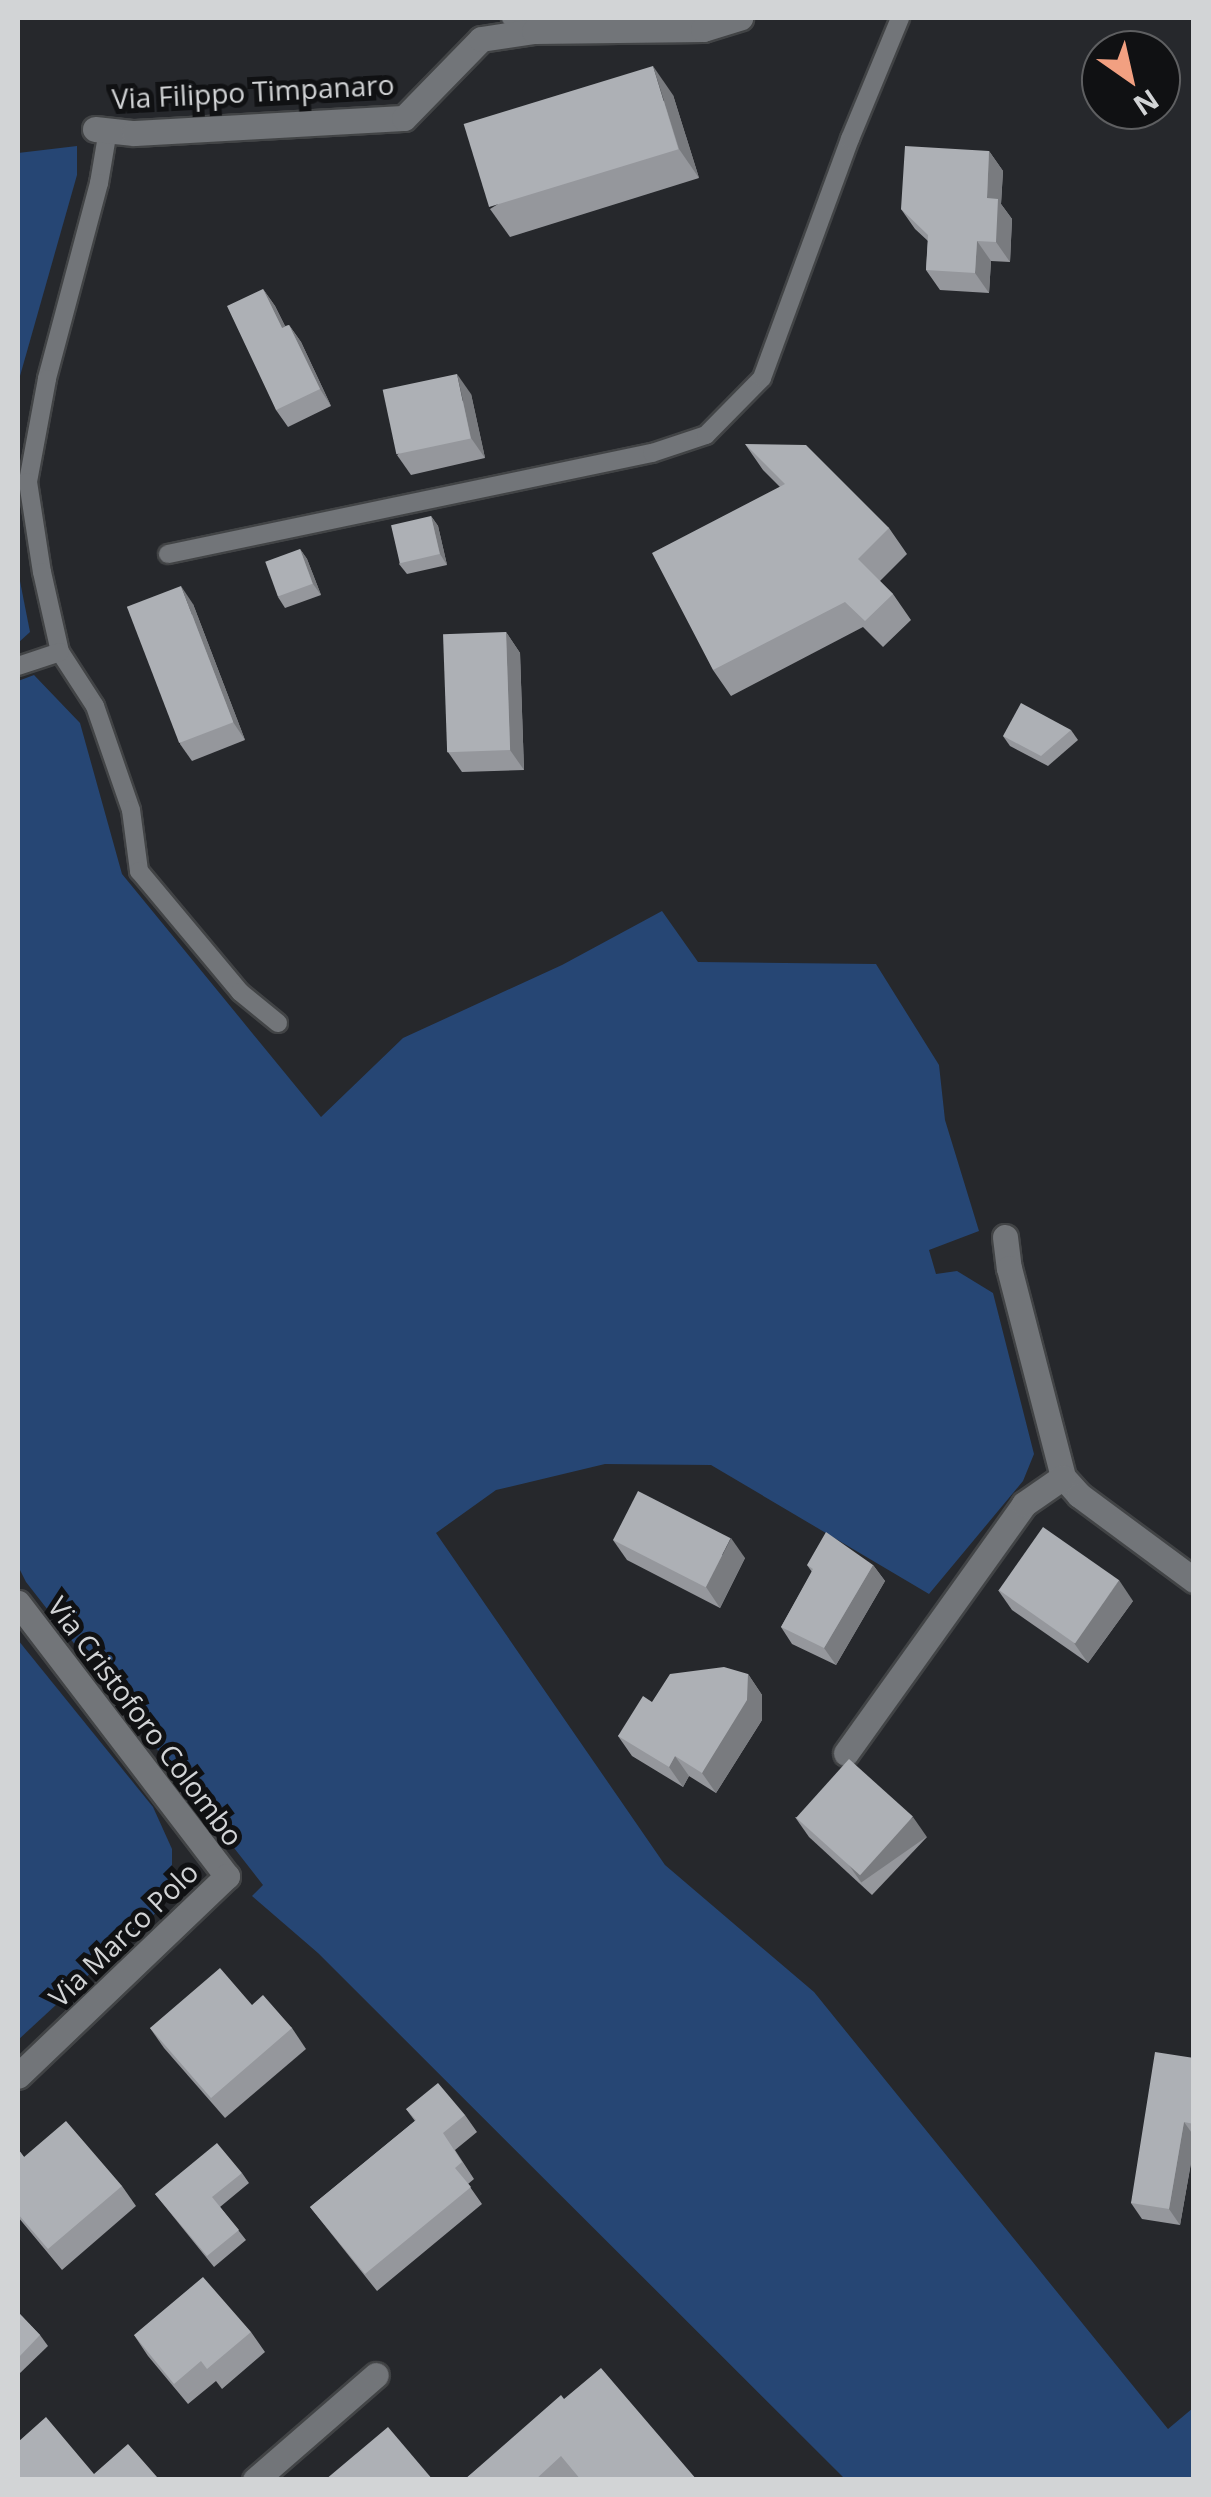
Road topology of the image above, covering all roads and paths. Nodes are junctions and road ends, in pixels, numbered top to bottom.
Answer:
1 (740, 18) edge
2 (900, 18) edge
3 (522, 24) edge
4 (101, 130) joint
5 (168, 554) dead end
6 (60, 652) junction
7 (18, 666) edge
8 (278, 1024) dead end
9 (1005, 1237) dead end
10 (1063, 1477) junction
11 (1194, 1580) edge
12 (18, 1602) edge
13 (846, 1753) dead end
14 (227, 1876) joint
15 (18, 2076) edge
16 (376, 2375) dead end
17 (255, 2480) edge

1 - 3 street, Via Filippo Timpanaro
2 - 5 lane
3 - 4 street, Via Filippo Timpanaro
4 - 6 lane
6 - 7 lane
6 - 8 lane
9 - 10 street
10 - 11 street
10 - 13 street
12 - 14 street, Via Cristoforo Colombo
14 - 15 street, Via Marco Polo
16 - 17 street

